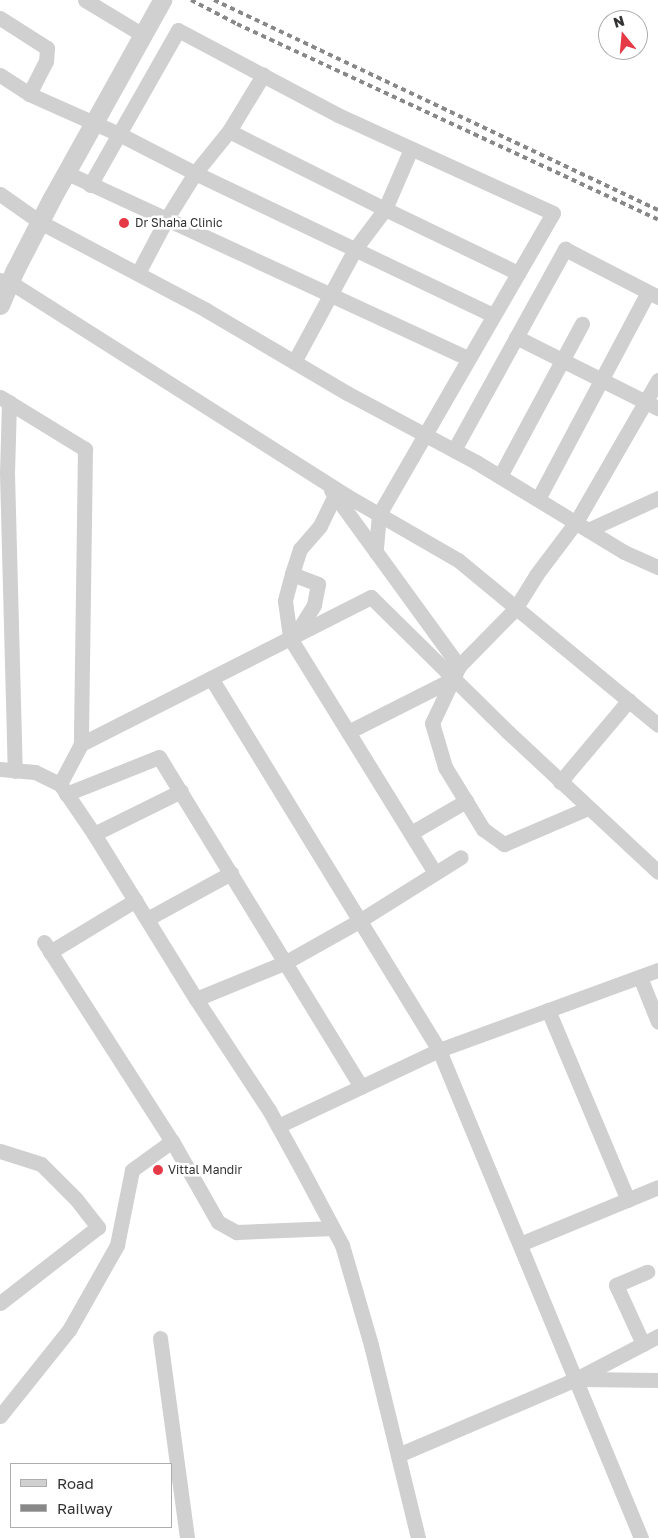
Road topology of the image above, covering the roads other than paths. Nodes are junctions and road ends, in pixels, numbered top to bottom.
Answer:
1 (85, 0) edge
2 (162, 0) edge
3 (0, 18) edge
4 (147, 28) junction
5 (263, 75) junction
6 (0, 76) edge
7 (29, 94) junction
8 (96, 124) junction
9 (229, 131) junction
10 (119, 134) junction
11 (411, 149) junction
12 (67, 173) junction
13 (195, 173) junction
14 (90, 185) junction
15 (0, 194) edge
16 (385, 210) junction
17 (167, 218) junction
18 (40, 222) junction
19 (355, 249) junction
20 (138, 273) junction
21 (518, 273) junction
22 (5, 281) edge
23 (332, 294) junction
24 (653, 295) edge
25 (0, 305) edge
26 (493, 315) junction
27 (582, 324) dead end
28 (516, 336) junction
29 (468, 358) junction
30 (563, 360) junction
31 (294, 362) junction
32 (602, 379) junction
33 (658, 380) edge
34 (4, 400) edge
35 (651, 404) edge
36 (424, 434) junction
37 (454, 450) junction
38 (500, 476) junction
39 (331, 490) junction
40 (658, 498) edge
41 (538, 499) junction
42 (379, 514) junction
43 (582, 526) junction
44 (376, 552) junction
45 (658, 567) edge
46 (292, 574) junction
47 (515, 609) junction
48 (293, 637) junction
49 (456, 672) junction
50 (211, 678) junction
51 (629, 700) junction
52 (658, 725) edge
53 (348, 732) junction
54 (81, 744) junction
55 (7, 770) edge
56 (560, 782) junction
57 (63, 789) junction
58 (181, 791) junction
59 (466, 801) junction
60 (588, 808) junction
61 (411, 833) junction
62 (94, 834) junction
63 (461, 857) dead end
64 (658, 872) edge
65 (231, 873) junction
66 (436, 873) junction
67 (136, 900) junction
68 (147, 919) junction
69 (359, 921) junction
70 (286, 962) junction
71 (658, 970) edge
72 (640, 977) junction
73 (196, 999) junction
74 (548, 1010) junction
75 (658, 1022) edge
76 (439, 1050) junction
77 (362, 1087) junction
78 (278, 1126) junction
79 (172, 1141) junction
80 (0, 1152) edge
81 (658, 1187) edge
82 (628, 1200) junction
83 (333, 1228) junction
84 (520, 1244) junction
85 (647, 1272) dead end
86 (0, 1303) edge
87 (658, 1336) edge
88 (160, 1338) dead end
89 (642, 1344) junction
90 (576, 1379) junction
91 (658, 1380) edge
92 (0, 1416) edge
93 (398, 1455) junction
94 (187, 1538) edge
95 (418, 1538) edge
96 (640, 1538) edge

1 - 4 street
2 - 4 street
3 - 7 street
4 - 8 street
5 - 9 street
5 - 10 street
5 - 11 street
6 - 7 street
7 - 8 street
8 - 10 street
8 - 12 street
9 - 13 street
9 - 16 street
10 - 13 street
10 - 14 street
11 - 16 street
11 - 21 street
12 - 14 street
12 - 18 street
13 - 17 street
13 - 19 street
14 - 17 street
15 - 18 street
16 - 19 street
16 - 21 street
17 - 20 street
17 - 23 street
18 - 20 street
18 - 22 street
19 - 23 street
19 - 26 street
20 - 31 street
21 - 26 street
22 - 25 street
22 - 39 street
23 - 29 street
23 - 31 street
24 - 28 street
24 - 32 street
26 - 29 street
27 - 30 street
28 - 30 street
28 - 37 street
29 - 36 street
30 - 32 street
30 - 38 street
31 - 36 street
32 - 35 street
32 - 41 street
33 - 35 street
34 - 54 street
34 - 55 street
35 - 43 street
36 - 37 street
36 - 42 street
37 - 38 street
38 - 41 street
39 - 42 street
39 - 44 street
39 - 46 street
40 - 43 street
41 - 43 street
42 - 44 street
42 - 47 street
43 - 45 street
43 - 47 street
44 - 49 street
46 - 48 street
46 - 48 street
47 - 49 street
47 - 51 street
48 - 49 street
48 - 50 street
48 - 53 street
49 - 53 street
49 - 56 street
49 - 59 street
50 - 54 street
50 - 69 street
51 - 52 street
51 - 56 street
53 - 61 street
54 - 57 street
55 - 57 street
56 - 60 street
57 - 58 street
57 - 62 street
58 - 62 street
58 - 65 street
59 - 60 street
59 - 61 street
60 - 64 street
61 - 66 street
62 - 67 street
63 - 66 street
65 - 68 street
65 - 70 street
66 - 69 street
67 - 68 street
67 - 79 street
68 - 73 street
69 - 70 street
69 - 76 street
70 - 73 street
70 - 77 street
71 - 72 street
72 - 74 street
72 - 75 street
73 - 78 street
74 - 76 street
74 - 82 street
76 - 77 street
76 - 84 street
77 - 78 street
78 - 83 street
79 - 83 street
79 - 92 street
80 - 86 street
81 - 82 street
82 - 84 street
83 - 93 street
84 - 90 street
85 - 89 street
87 - 89 street
88 - 94 street
89 - 90 street
90 - 91 street
90 - 93 street
90 - 96 street
93 - 95 street

